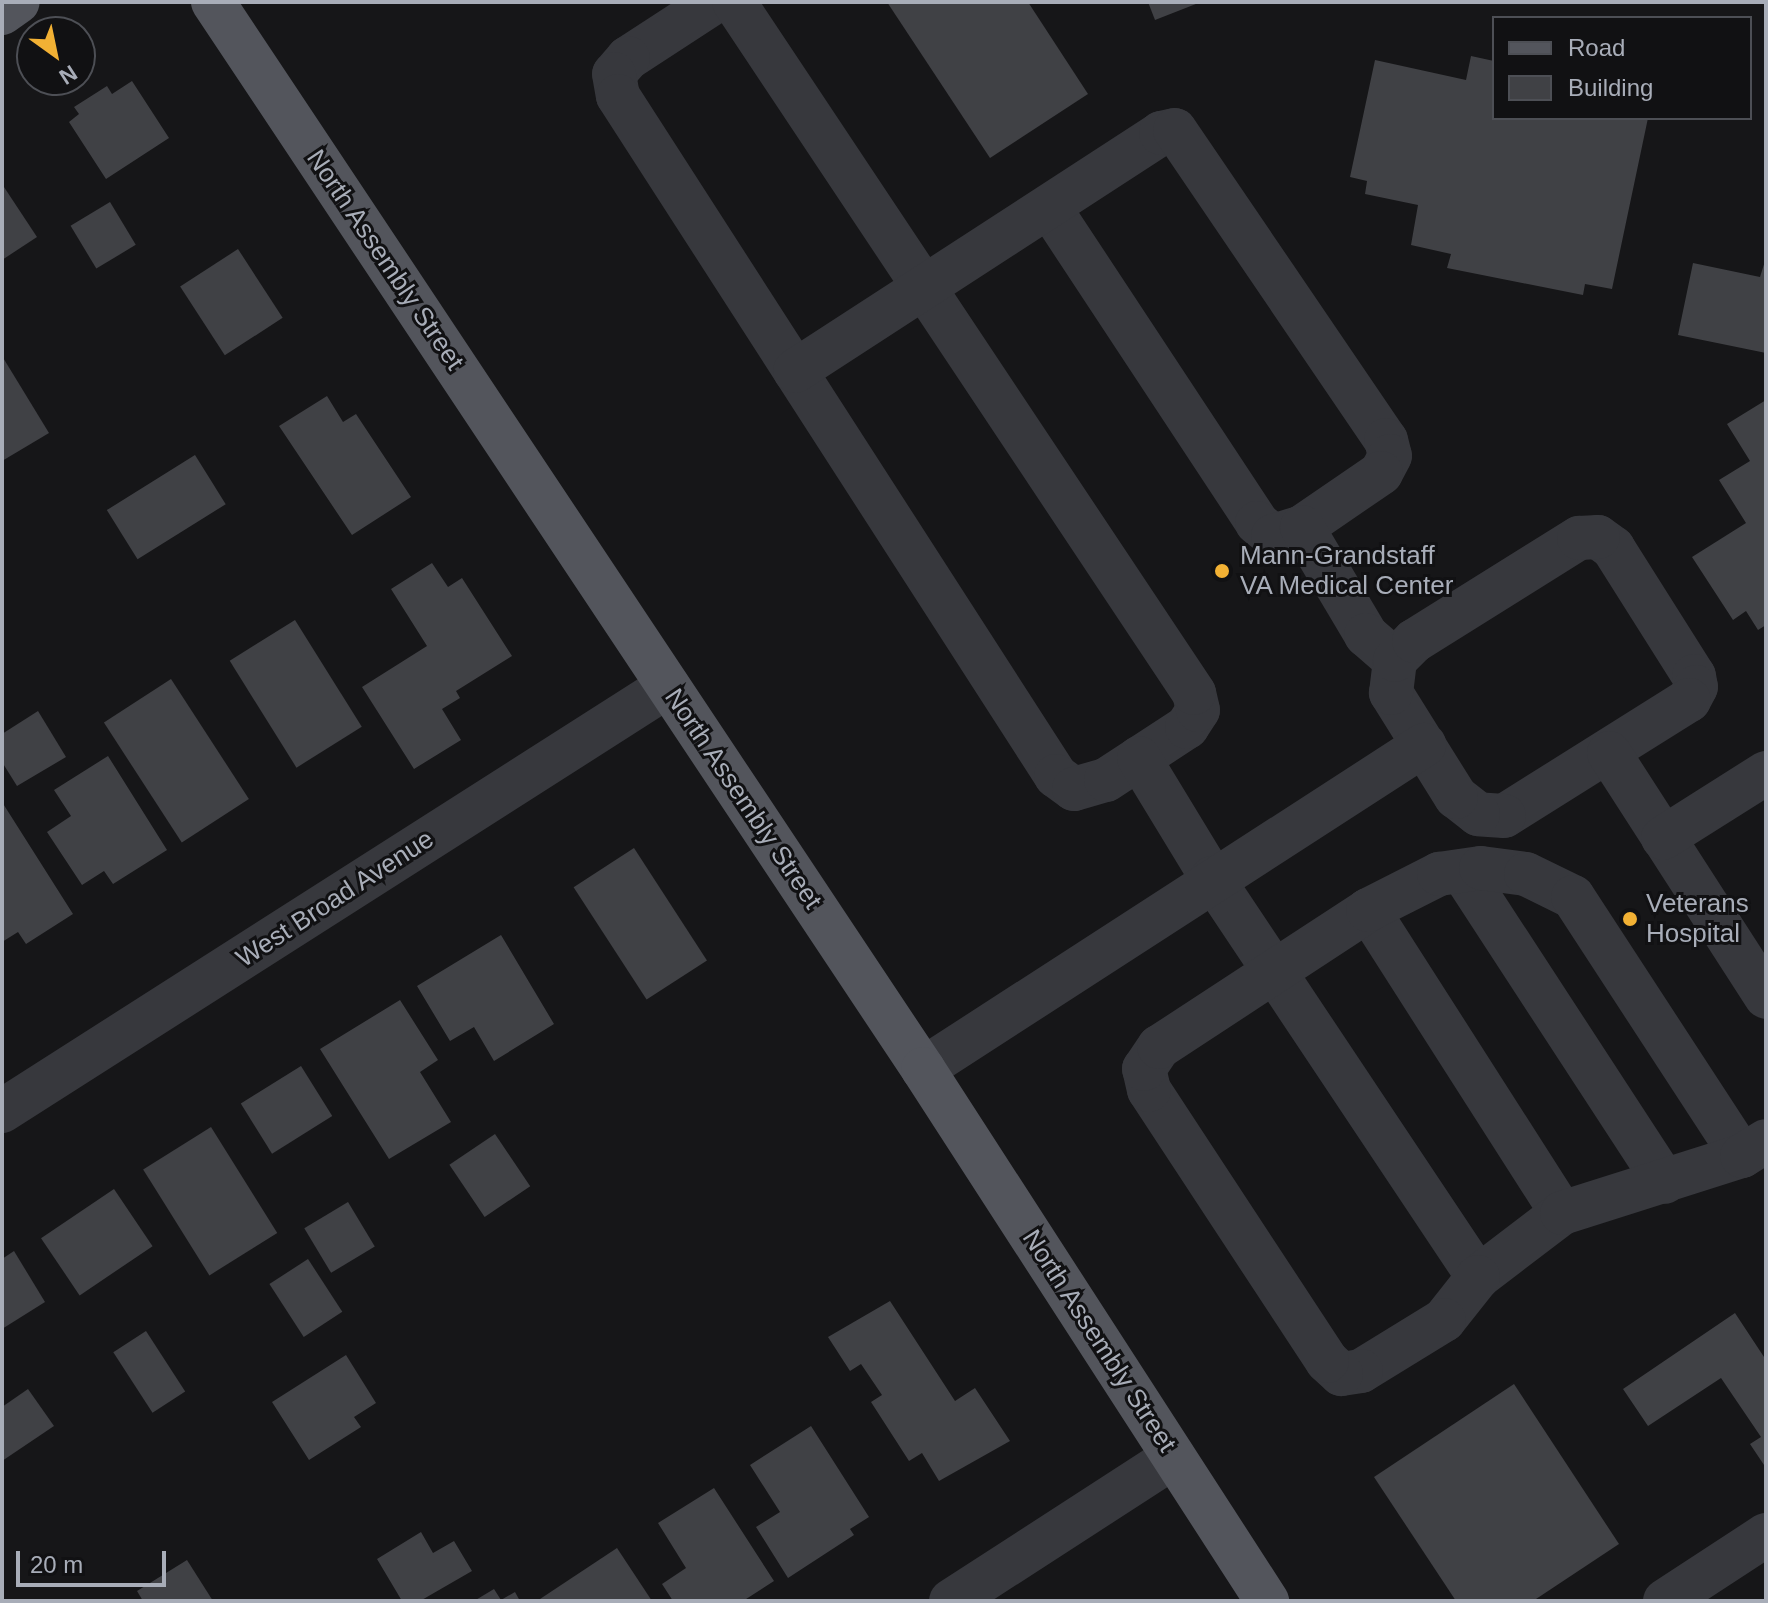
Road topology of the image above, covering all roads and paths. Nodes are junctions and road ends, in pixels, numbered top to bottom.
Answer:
1 (18, 2) edge
2 (213, 2) edge
3 (714, 2) edge
4 (734, 2) edge
5 (2, 13) edge
6 (1049, 207) junction
7 (926, 286) junction
8 (795, 371) junction
9 (1302, 527) junction
10 (1395, 660) junction
11 (668, 686) junction
12 (1424, 745) junction
13 (1609, 753) junction
14 (1139, 758) junction
15 (1766, 773) edge
16 (1663, 838) junction
17 (1462, 871) junction
18 (1212, 878) junction
19 (1368, 910) junction
20 (1750, 938) edge
21 (1273, 971) junction
22 (1766, 997) edge
23 (923, 1069) junction
24 (2, 1111) edge
25 (1754, 1148) edge
26 (1665, 1182) junction
27 (1562, 1213) junction
28 (1478, 1277) junction
29 (1174, 1457) junction
30 (1766, 1535) edge
31 (951, 1601) edge
32 (1267, 1601) edge
33 (1665, 1601) edge

1 - 5 main road
2 - 11 main road, North Assembly Street
3 - 8 street
4 - 7 street
6 - 7 street
6 - 9 street
6 - 9 street
7 - 8 street
7 - 14 street
8 - 14 street
9 - 10 street
10 - 12 street
10 - 13 street
11 - 23 main road, North Assembly Street
11 - 24 street, West Broad Avenue
12 - 13 street
12 - 18 street
13 - 16 street
14 - 18 street
15 - 16 street
16 - 20 street
17 - 19 street
17 - 25 street
17 - 26 street
18 - 21 street
18 - 23 street
19 - 21 street
19 - 27 street
20 - 22 street
21 - 28 street
21 - 28 street
23 - 29 main road, North Assembly Street
25 - 26 street
26 - 27 street
27 - 28 street
29 - 31 street
29 - 32 main road, North Assembly Street
30 - 33 street

